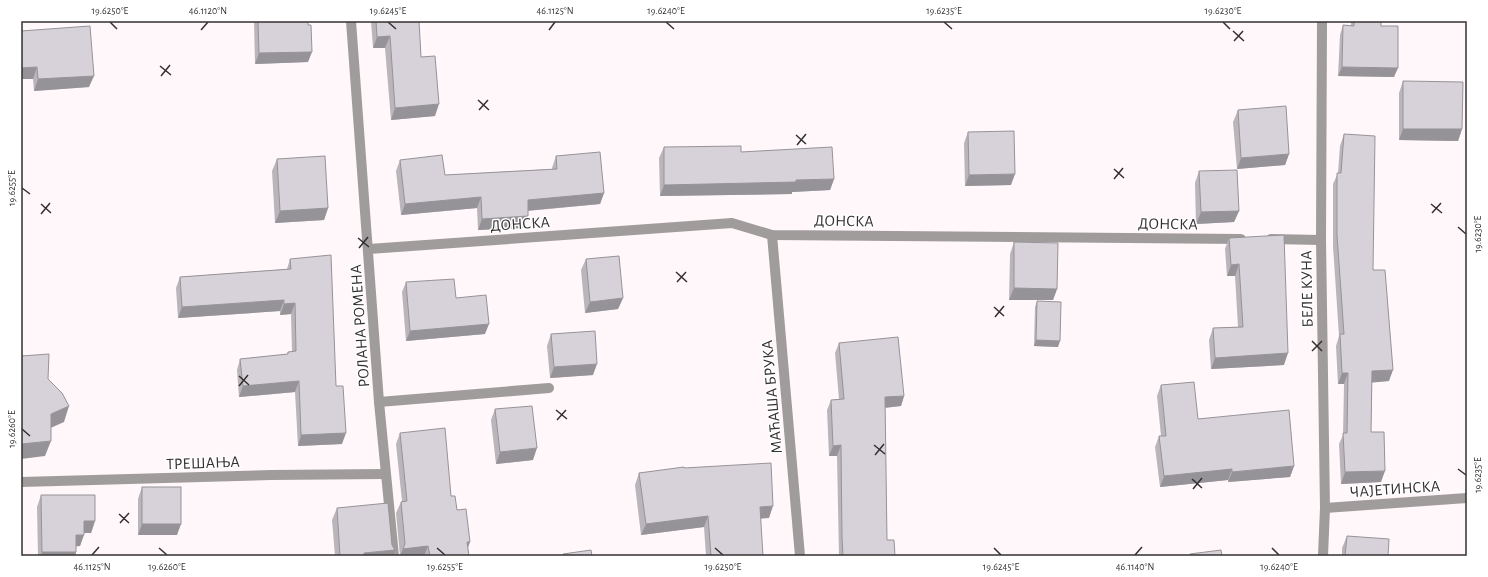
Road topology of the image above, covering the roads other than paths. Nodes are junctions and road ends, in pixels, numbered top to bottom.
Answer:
1 (351, 21) edge
2 (1322, 21) edge
3 (772, 235) junction
4 (1321, 240) junction
5 (369, 249) junction
6 (549, 388) dead end
7 (379, 402) junction
8 (385, 474) junction
9 (21, 482) edge
10 (1467, 498) edge
11 (1325, 508) junction
12 (394, 556) edge
13 (800, 556) edge
14 (1323, 556) edge

1 - 5 street, РОЛАНА РОМЕНА
2 - 4 street, БЕЛЕ КУНА
3 - 4 street, ДОНСКА
3 - 5 street, ДОНСКА
3 - 13 street, МАЋАША БРУКА
4 - 11 street, БЕЛЕ КУНА
5 - 7 street, РОЛАНА РОМЕНА
6 - 7 street
7 - 8 street, РОЛАНА РОМЕНА
8 - 9 street, ТРЕШАЊА
8 - 12 street, РОЛАНА РОМЕНА
10 - 11 street, ЧАЈЕТИНСКА
11 - 14 street, БЕЛЕ КУНА

